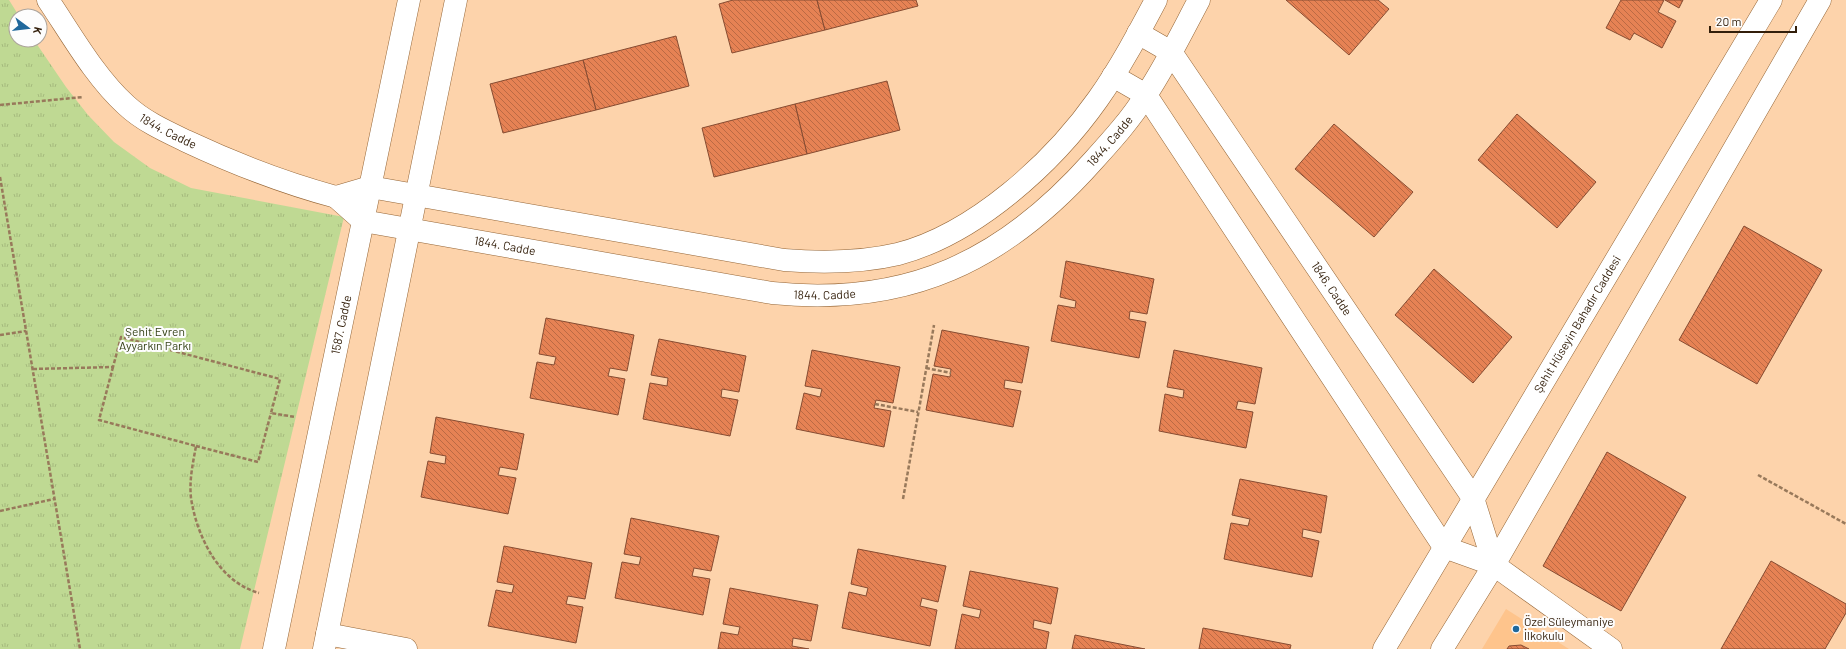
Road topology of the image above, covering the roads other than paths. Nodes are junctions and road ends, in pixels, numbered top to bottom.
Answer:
1 (48, 0) edge
2 (409, 0) edge
3 (456, 0) edge
4 (1156, 0) edge
5 (1199, 0) edge
6 (1771, 0) edge
7 (1820, 0) edge
8 (1138, 33) junction
9 (1171, 52) junction
10 (1113, 76) junction
11 (1146, 96) junction
12 (370, 188) junction
13 (416, 196) junction
14 (336, 197) junction
15 (363, 221) junction
16 (410, 229) junction
17 (1473, 498) junction
18 (1444, 547) junction
19 (1494, 565) junction
20 (326, 642) edge
21 (274, 649) edge
22 (406, 649) edge
23 (1384, 649) edge
24 (1442, 649) edge
25 (1611, 649) edge

1 - 14 street, 1844. Cadde
2 - 12 street, 1587. Cadde
3 - 13 street
4 - 8 street, 1844. Cadde
5 - 9 street, 1844. Cadde
6 - 17 street, Şehit Hüseyin Bahadır Caddesi
7 - 19 street
8 - 9 street, 1846. Cadde
8 - 10 street, 1844. Cadde
9 - 11 street, 1844. Cadde
9 - 17 street, 1846. Cadde
10 - 11 street
10 - 13 street, 1844. Cadde
11 - 16 street, 1844. Cadde
11 - 18 street
12 - 13 street, 1844. Cadde
12 - 14 street, 1844. Cadde
12 - 15 street, 1587. Cadde
13 - 16 street
14 - 15 street, 1844. Cadde
15 - 16 street, 1844. Cadde
15 - 21 street, 1587. Cadde
16 - 20 street
17 - 18 street, Şehit Hüseyin Bahadır Caddesi
17 - 19 street, 1846. Cadde
18 - 19 street
18 - 23 street, Şehit Hüseyin Bahadır Caddesi
19 - 24 street
19 - 25 street
20 - 22 street

